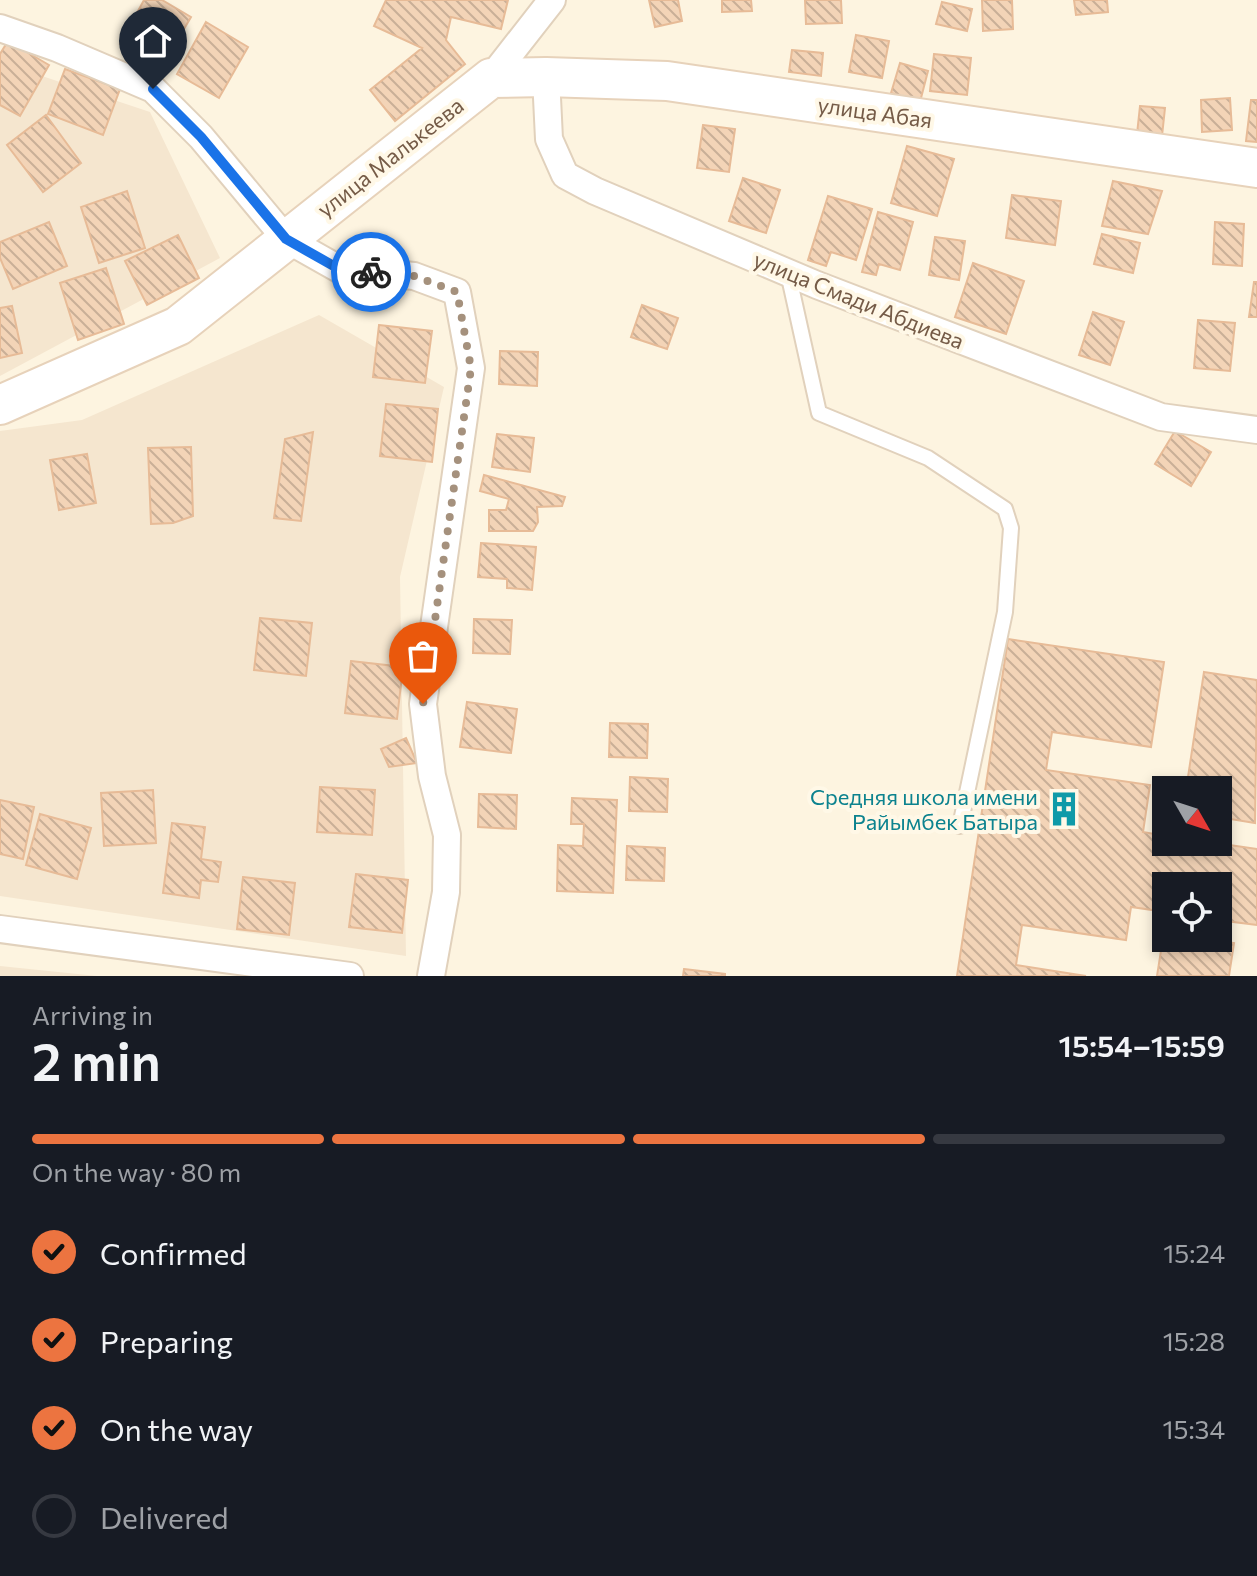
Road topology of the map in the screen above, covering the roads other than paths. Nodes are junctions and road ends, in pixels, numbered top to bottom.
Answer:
1 (552, 0) edge
2 (0, 28) edge
3 (546, 77) junction
4 (491, 78) junction
5 (1257, 168) edge
6 (286, 239) junction
7 (788, 273) junction
8 (0, 405) edge
9 (1257, 430) edge
10 (960, 826) dead end
11 (0, 929) edge
12 (350, 976) edge
13 (431, 976) edge

1 - 4 street
2 - 6 street
3 - 4 street, улица Абая
3 - 5 street, улица Абая
3 - 7 street, улица Смади Абдиева
4 - 6 street, улица Малькеева
6 - 8 street, улица Малькеева
6 - 13 street
7 - 9 street, улица Смади Абдиева
7 - 10 lane
11 - 12 street

